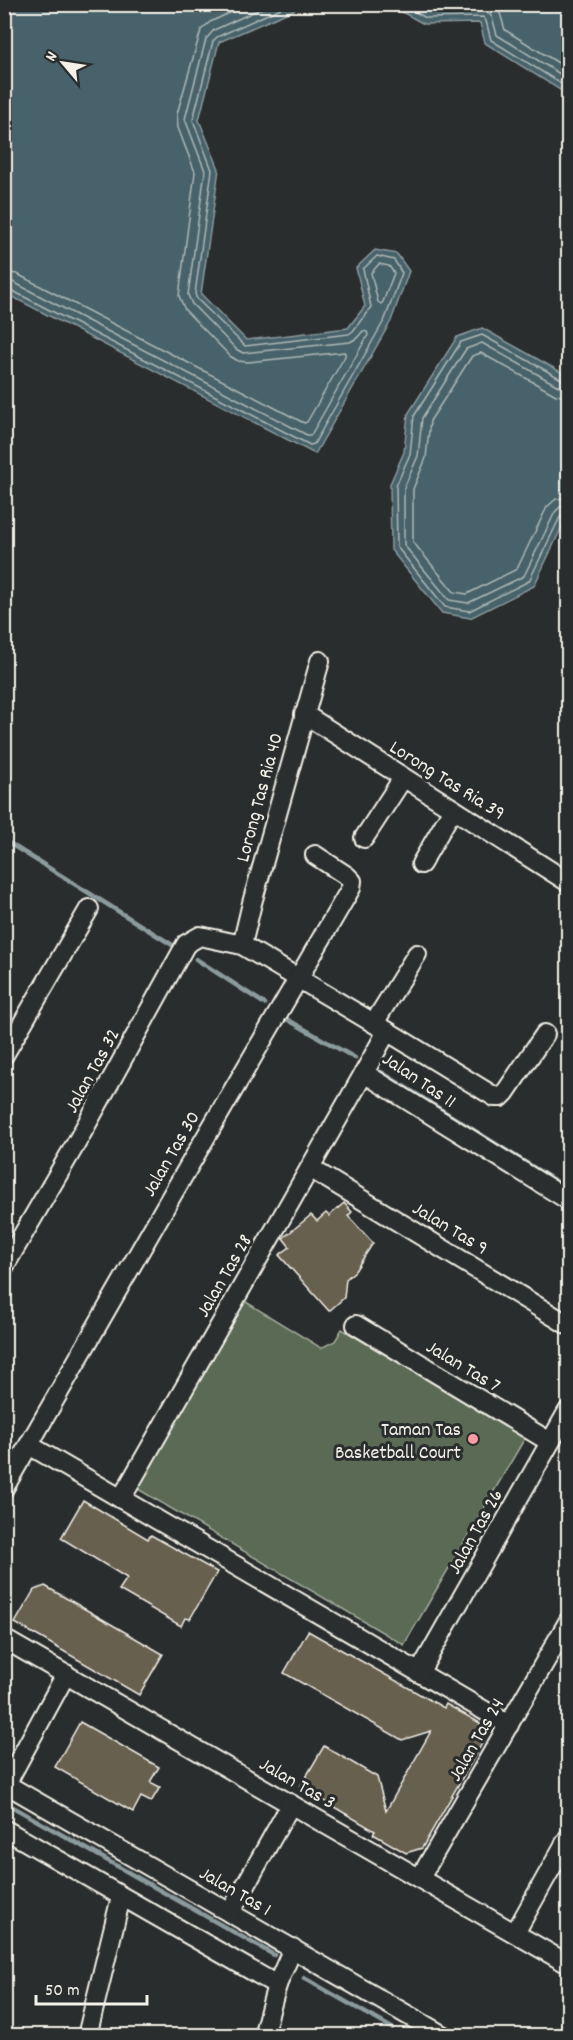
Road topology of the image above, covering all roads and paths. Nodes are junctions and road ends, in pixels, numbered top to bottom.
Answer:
1 (320, 661) dead end
2 (304, 714) junction
3 (404, 778) junction
4 (453, 809) junction
5 (364, 838) dead end
6 (315, 855) dead end
7 (421, 864) dead end
8 (568, 882) edge
9 (89, 909) dead end
10 (242, 945) junction
11 (417, 954) dead end
12 (297, 978) junction
13 (380, 1027) junction
14 (545, 1034) dead end
15 (4, 1055) edge
16 (364, 1073) junction
17 (310, 1168) junction
18 (568, 1200) edge
19 (4, 1267) edge
20 (356, 1325) dead end
21 (568, 1325) edge
22 (568, 1411) edge
23 (550, 1442) junction
24 (29, 1445) junction
25 (4, 1488) edge
26 (121, 1499) junction
27 (568, 1622) edge
28 (4, 1639) edge
29 (419, 1673) junction
30 (66, 1674) junction
31 (509, 1725) junction
32 (5, 1785) edge
33 (291, 1804) junction
34 (4, 1829) edge
35 (568, 1838) edge
36 (420, 1878) junction
37 (121, 1897) junction
38 (230, 1912) junction
39 (515, 1933) junction
40 (293, 1948) junction
41 (568, 1964) edge
42 (277, 1985) junction
43 (412, 2027) edge
44 (87, 2036) edge
45 (263, 2036) edge
46 (444, 2036) edge

1 - 2 street, Lorong Tas Ria 40
2 - 3 street, Lorong Tas Ria 39
2 - 10 street, Lorong Tas Ria 40
3 - 4 street, Lorong Tas Ria 39
3 - 5 street
4 - 7 street
4 - 8 street, Lorong Tas Ria 39
6 - 12 street, Jalan Tas 30
9 - 15 street
10 - 12 street, Jalan Tas 11
10 - 19 street, Jalan Tas 32
11 - 13 street
12 - 13 street, Jalan Tas 11
12 - 24 street, Jalan Tas 30
13 - 14 street
13 - 16 street, Jalan Tas 11
16 - 17 street, Jalan Tas 28
16 - 18 street, Jalan Tas 11
17 - 21 street, Jalan Tas 9
17 - 26 street, Jalan Tas 28
20 - 23 street, Jalan Tas 7
22 - 23 street, Jalan Tas 26
23 - 29 street, Jalan Tas 26
24 - 25 street, Jalan Tas 30
24 - 26 street
26 - 29 street
27 - 31 street, Jalan Tas 24
28 - 30 street, Jalan Tas 3
29 - 31 street
30 - 32 street
30 - 33 street, Jalan Tas 3
31 - 36 street, Jalan Tas 24
32 - 38 street, Jalan Tas 1
33 - 36 street, Jalan Tas 3
33 - 38 street
34 - 37 street
35 - 39 street
36 - 39 street, Jalan Tas 3
37 - 42 street
37 - 44 street
38 - 40 street, Jalan Tas 1
39 - 41 street, Jalan Tas 3
40 - 42 street
40 - 43 street, Jalan Tas 1
42 - 45 street
43 - 46 street, Jalan Tas 1

